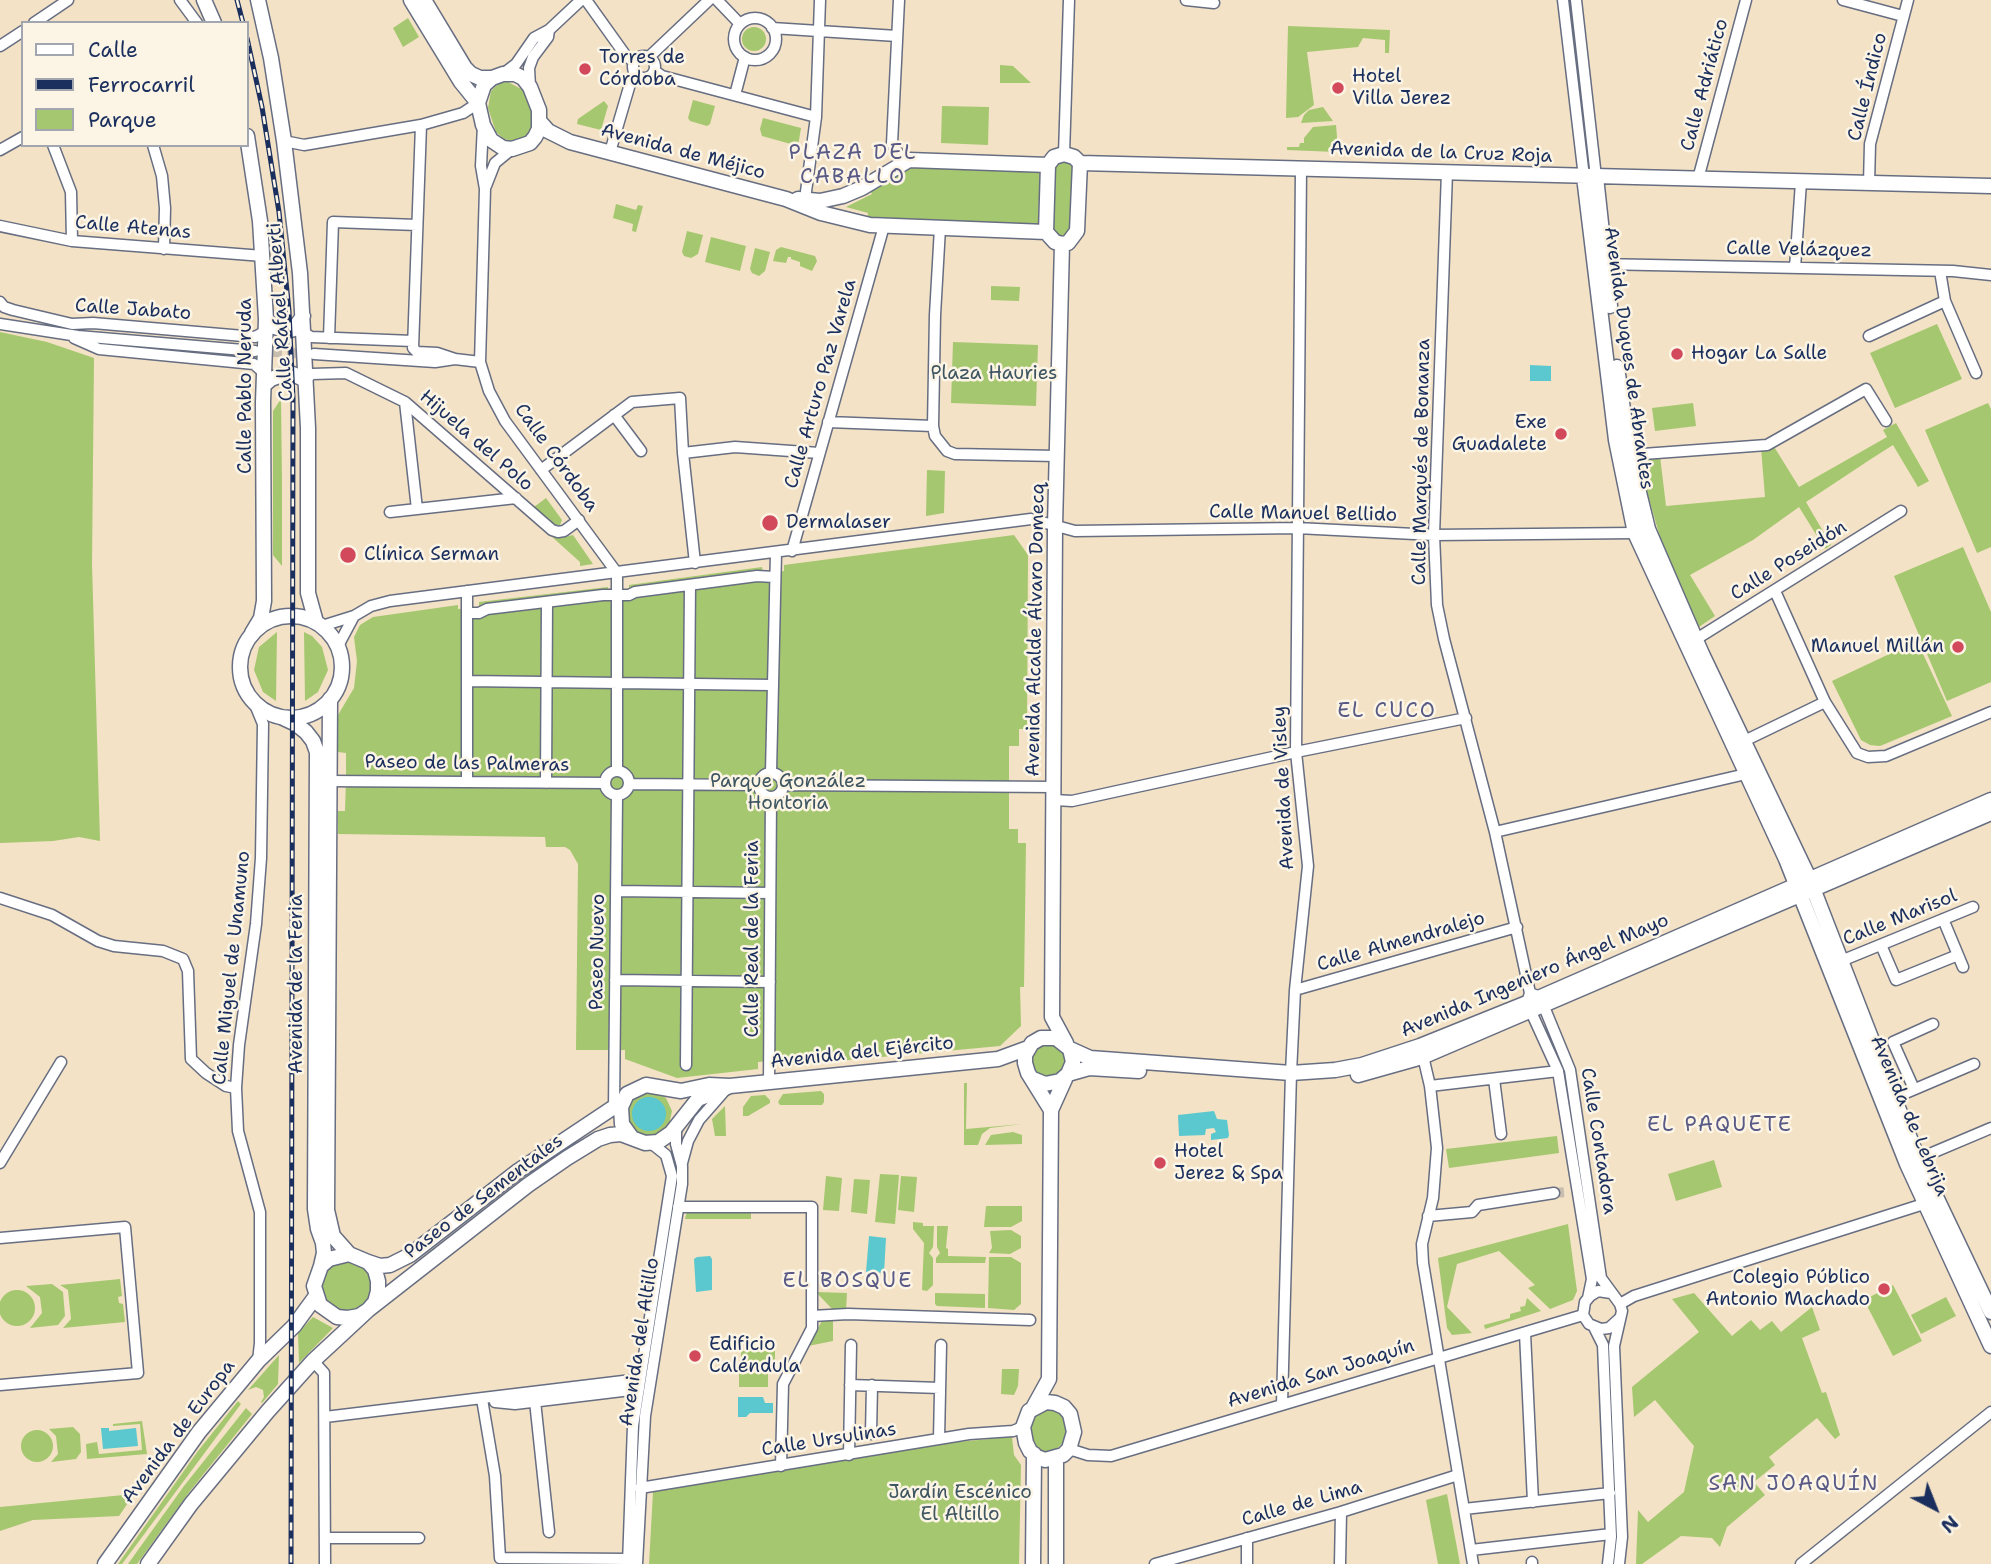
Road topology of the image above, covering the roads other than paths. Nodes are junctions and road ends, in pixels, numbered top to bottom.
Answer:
1 (68, 0) edge
2 (180, 0) edge
3 (204, 0) edge
4 (258, 0) edge
5 (411, 0) edge
6 (424, 0) edge
7 (581, 0) edge
8 (586, 0) edge
9 (709, 0) edge
10 (717, 0) edge
11 (820, 0) edge
12 (899, 0) edge
13 (1069, 0) edge
14 (1186, 0) edge
15 (1563, 0) edge
16 (1576, 0) edge
17 (1746, 0) edge
18 (1843, 0) edge
19 (1908, 0) edge
20 (1214, 3) dead end
21 (1903, 16) junction
22 (37, 21) edge
23 (193, 21) edge
24 (214, 21) edge
25 (740, 24) junction
26 (772, 28) junction
27 (549, 30) junction
28 (818, 31) junction
29 (21, 32) edge
30 (897, 36) junction
31 (0, 46) edge
32 (650, 56) junction
33 (745, 57) junction
34 (634, 62) junction
35 (655, 71) junction
36 (637, 75) junction
37 (498, 76) junction
38 (530, 87) junction
39 (735, 95) junction
40 (478, 103) junction
41 (816, 117) junction
42 (540, 122) junction
43 (421, 125) junction
44 (483, 125) junction
45 (21, 138) edge
46 (284, 141) junction
47 (570, 142) junction
48 (530, 143) junction
49 (248, 144) edge
50 (54, 147) edge
51 (153, 147) edge
52 (512, 149) junction
53 (0, 150) edge
54 (610, 152) junction
55 (1064, 154) junction
56 (904, 162) junction
57 (1080, 163) junction
58 (1048, 165) junction
59 (1301, 168) junction
60 (1447, 172) junction
61 (1590, 177) junction
62 (1698, 179) junction
63 (1801, 182) junction
64 (1869, 184) junction
65 (1991, 186) edge
66 (485, 189) junction
67 (786, 199) junction
68 (805, 199) junction
69 (417, 225) junction
70 (0, 226) edge
71 (884, 226) junction
72 (940, 228) junction
73 (1046, 232) junction
74 (72, 241) junction
75 (1062, 244) junction
76 (164, 249) junction
77 (263, 256) junction
78 (1601, 264) junction
79 (1795, 268) junction
80 (1940, 271) junction
81 (1991, 275) edge
82 (1945, 301) junction
83 (0, 302) edge
84 (303, 316) junction
85 (0, 324) edge
86 (266, 325) junction
87 (71, 330) junction
88 (303, 332) junction
89 (1869, 336) dead end
90 (330, 338) junction
91 (413, 341) junction
92 (254, 351) tunnel mouth
93 (314, 354) tunnel mouth
94 (455, 359) junction
95 (480, 362) junction
96 (1976, 373) dead end
97 (264, 379) junction
98 (305, 380) junction
99 (405, 402) junction
100 (1618, 411) junction
101 (614, 415) junction
102 (1886, 421) dead end
103 (828, 422) junction
104 (933, 426) junction
105 (641, 451) dead end
106 (683, 453) junction
107 (819, 453) junction
108 (1629, 455) junction
109 (1057, 456) junction
110 (541, 470) junction
111 (516, 498) junction
112 (417, 509) junction
113 (1901, 511) dead end
114 (390, 512) dead end
115 (579, 520) junction
116 (1055, 526) junction
117 (1297, 528) junction
118 (1635, 533) junction
119 (1434, 535) junction
120 (792, 551) junction
121 (776, 553) junction
122 (695, 563) junction
123 (617, 573) junction
124 (774, 577) junction
125 (690, 584) junction
126 (467, 591) junction
127 (1774, 591) junction
128 (619, 596) junction
129 (547, 602) junction
130 (468, 613) junction
131 (354, 617) junction
132 (319, 624) junction
133 (252, 634) junction
134 (1691, 642) junction
135 (338, 646) junction
136 (467, 681) junction
137 (546, 682) junction
138 (618, 684) junction
139 (690, 684) junction
140 (772, 685) junction
141 (330, 699) junction
142 (254, 702) junction
143 (1825, 702) junction
144 (1991, 712) edge
145 (281, 717) junction
146 (1466, 718) junction
147 (1738, 744) junction
148 (1296, 752) junction
149 (617, 771) junction
150 (771, 772) junction
151 (1746, 774) junction
152 (328, 781) junction
153 (467, 782) junction
154 (546, 783) junction
155 (605, 783) junction
156 (629, 784) junction
157 (688, 784) junction
158 (759, 785) junction
159 (784, 785) junction
160 (1054, 794) junction
161 (617, 796) junction
162 (771, 797) junction
163 (1991, 800) edge
164 (1991, 813) edge
165 (1495, 832) junction
166 (1805, 887) junction
167 (616, 891) junction
168 (688, 892) junction
169 (770, 893) junction
170 (0, 898) edge
171 (1973, 907) dead end
172 (1943, 919) junction
173 (1517, 927) junction
174 (1881, 945) junction
175 (1958, 955) junction
176 (1841, 961) junction
177 (1963, 967) dead end
178 (615, 980) junction
179 (687, 981) junction
180 (769, 982) junction
181 (1295, 990) junction
182 (1534, 1002) junction
183 (1052, 1017) junction
184 (1933, 1024) dead end
185 (1031, 1045) junction
186 (1068, 1046) junction
187 (1421, 1052) junction
188 (998, 1059) junction
189 (61, 1062) dead end
190 (1974, 1064) dead end
191 (686, 1065) dead end
192 (1558, 1070) junction
193 (1030, 1076) junction
194 (1067, 1076) junction
195 (1291, 1077) junction
196 (1494, 1079) junction
197 (769, 1082) junction
198 (730, 1086) junction
199 (1430, 1086) junction
200 (662, 1087) junction
201 (236, 1088) junction
202 (1914, 1089) junction
203 (1894, 1098) junction
204 (619, 1105) junction
205 (1051, 1110) junction
206 (676, 1126) junction
207 (1991, 1128) edge
208 (1501, 1134) dead end
209 (632, 1138) junction
210 (651, 1143) junction
211 (1912, 1161) junction
212 (0, 1163) edge
213 (682, 1166) junction
214 (1554, 1193) tunnel mouth
215 (1931, 1202) junction
216 (678, 1207) junction
217 (1428, 1216) junction
218 (0, 1238) edge
219 (349, 1254) junction
220 (368, 1262) junction
221 (321, 1266) junction
222 (1611, 1293) junction
223 (316, 1296) junction
224 (1588, 1298) junction
225 (1620, 1304) junction
226 (368, 1310) junction
227 (1991, 1312) edge
228 (1583, 1315) junction
229 (812, 1316) junction
230 (1620, 1318) junction
231 (1031, 1320) dead end
232 (1594, 1327) junction
233 (1525, 1333) junction
234 (851, 1345) dead end
235 (941, 1345) dead end
236 (1991, 1346) edge
237 (1438, 1358) junction
238 (313, 1361) junction
239 (258, 1362) junction
240 (1049, 1379) junction
241 (639, 1384) junction
242 (0, 1385) edge
243 (850, 1385) junction
244 (872, 1385) junction
245 (940, 1388) junction
246 (535, 1397) junction
247 (482, 1399) junction
248 (1282, 1404) junction
249 (1064, 1407) junction
250 (1032, 1408) junction
251 (1991, 1412) edge
252 (325, 1417) junction
253 (1023, 1427) junction
254 (871, 1434) dead end
255 (939, 1440) junction
256 (1069, 1449) junction
257 (1034, 1454) junction
258 (849, 1455) junction
259 (1056, 1458) junction
260 (781, 1466) junction
261 (1458, 1475) junction
262 (640, 1488) junction
263 (1609, 1493) junction
264 (1533, 1502) junction
265 (1464, 1509) junction
266 (1341, 1512) junction
267 (549, 1532) dead end
268 (1611, 1534) junction
269 (325, 1538) junction
270 (419, 1538) dead end
271 (1247, 1538) junction
272 (1471, 1550) junction
273 (631, 1562) edge
274 (1159, 1563) edge
275 (105, 1564) edge
276 (148, 1564) edge
277 (325, 1564) edge
278 (1033, 1564) edge
279 (1056, 1564) edge
280 (1247, 1564) edge
281 (1340, 1564) edge
282 (1473, 1564) edge
283 (1608, 1564) edge
284 (1619, 1564) edge
285 (1802, 1564) edge

1 - 22 street
2 - 23 street
3 - 24 main road
4 - 46 main road, Calle Rafael Alberti
5 - 40 main road
6 - 37 main road
7 - 27 street
8 - 34 street
9 - 32 street
10 - 25 street
11 - 28 street
12 - 30 street
13 - 55 street
14 - 20 street
15 - 61 street, Avenida Duques de Abrantes
16 - 61 street, Avenida Duques de Abrantes
17 - 62 street, Calle Adriático
18 - 21 street
19 - 21 street, Calle Índico
21 - 64 street, Calle Índico
25 - 26 street
25 - 33 street
26 - 28 street
26 - 33 street
27 - 37 street
27 - 38 street
28 - 30 street
28 - 41 street
29 - 31 street
30 - 56 street
32 - 34 street
32 - 35 street
33 - 39 street
34 - 36 street
35 - 36 street
35 - 39 street
36 - 54 street
37 - 38 main road
37 - 40 main road
38 - 42 main road
39 - 41 street
40 - 43 street
40 - 44 main road
41 - 68 street
42 - 47 main road, Avenida de Méjico
42 - 48 main road
43 - 46 street
43 - 69 street
44 - 52 main road
44 - 66 street, Calle Córdoba
45 - 53 street
46 - 84 main road, Calle Rafael Alberti
47 - 48 main road, Avenida de Méjico
47 - 54 main road, Avenida de Méjico
48 - 52 main road
49 - 77 main road, Calle Pablo Neruda
50 - 74 street
51 - 76 street
52 - 66 street, Calle Córdoba
54 - 67 main road, Avenida de Méjico
55 - 57 main road
55 - 58 main road
56 - 58 main road
56 - 68 main road
57 - 59 main road, Avenida de la Cruz Roja
57 - 75 main road
58 - 73 main road
59 - 60 main road, Avenida de la Cruz Roja
59 - 117 street, Avenida de Visley
60 - 61 main road, Avenida de la Cruz Roja
60 - 119 street, Calle Marqués de Bonanza
61 - 62 main road, Avenida de la Cruz Roja
61 - 78 main road, Avenida Duques de Abrantes
62 - 63 main road, Avenida de la Cruz Roja
63 - 64 main road, Avenida de la Cruz Roja
63 - 79 street
64 - 65 main road, Avenida de la Cruz Roja
66 - 95 street, Calle Córdoba
67 - 68 main road
67 - 71 main road
69 - 90 street
69 - 91 street
70 - 74 street, Calle Atenas
71 - 72 main road
71 - 103 street, Calle Arturo Paz Varela
72 - 73 main road
72 - 104 street
73 - 75 main road
74 - 76 street, Calle Atenas
75 - 109 main road, Avenida Alcalde Álvaro Domecq
76 - 77 street, Calle Atenas
77 - 86 main road, Calle Pablo Neruda
78 - 79 street, Calle Velázquez
78 - 100 main road, Avenida Duques de Abrantes
79 - 80 street, Calle Velázquez
80 - 81 street, Calle Velázquez
80 - 82 street
82 - 89 street
82 - 96 street
83 - 87 street, Calle Jabato
84 - 86 main road
84 - 88 main road, Calle Rafael Alberti
85 - 87 street
86 - 87 street, Calle Jabato
86 - 97 main road, Calle Pablo Neruda
87 - 92 street
87 - 97 street
88 - 90 street
88 - 98 main road, Calle Rafael Alberti
90 - 91 street
91 - 94 street
93 - 94 street
94 - 95 street
95 - 110 street, Calle Córdoba
97 - 98 main road
97 - 133 main road, Calle Pablo Neruda
98 - 99 street, Hijuela del Polo
98 - 132 main road, Calle Rafael Alberti
99 - 111 street, Hijuela del Polo
99 - 112 street
100 - 108 main road, Avenida Duques de Abrantes
100 - 118 main road, Avenida Duques de Abrantes
101 - 105 street
101 - 106 street
101 - 110 street
102 - 108 street
103 - 104 street
103 - 107 street, Calle Arturo Paz Varela
104 - 109 street
106 - 107 street
106 - 122 street
107 - 120 street, Calle Arturo Paz Varela
108 - 134 main road, Avenida Duques de Abrantes
109 - 116 main road, Avenida Alcalde Álvaro Domecq
110 - 115 street, Calle Córdoba
111 - 112 street
111 - 115 street, Hijuela del Polo
112 - 114 street
113 - 127 street, Calle Poseidón
115 - 123 street, Calle Córdoba
116 - 117 street, Calle Manuel Bellido
116 - 120 street, Calle Manuel Bellido
116 - 160 main road, Avenida Alcalde Álvaro Domecq
117 - 119 street, Calle Manuel Bellido
117 - 148 street, Avenida de Visley
118 - 119 street, Calle Manuel Bellido
118 - 134 main road, Avenida Duques de Abrantes
119 - 146 street, Calle Marqués de Bonanza
120 - 121 street, Calle Manuel Bellido
121 - 122 street, Calle Manuel Bellido
121 - 124 street
122 - 123 street, Calle Manuel Bellido
123 - 126 street, Calle Manuel Bellido
123 - 128 street
124 - 125 street
124 - 140 street
125 - 128 street
125 - 139 street
126 - 130 street
126 - 131 street, Calle Manuel Bellido
127 - 134 street, Calle Poseidón
127 - 143 street
128 - 129 street
128 - 138 street
129 - 130 street
129 - 137 street
130 - 136 street
131 - 132 street, Calle Manuel Bellido
131 - 135 street
132 - 133 main road
132 - 135 main road
133 - 142 main road
134 - 147 main road, Avenida Duques de Abrantes
135 - 141 main road
136 - 137 street
136 - 153 street
137 - 138 street
137 - 154 street
138 - 139 street
138 - 149 street
139 - 140 street
139 - 157 street
140 - 150 street
141 - 145 main road
141 - 152 main road, Avenida de la Feria
142 - 145 main road
142 - 201 street, Calle Miguel de Unamuno
143 - 144 street
143 - 147 street
145 - 221 main road, Avenida de la Feria
146 - 148 street
146 - 165 street, Calle Marqués de Bonanza
147 - 151 main road, Avenida Duques de Abrantes
147 - 166 main road, Avenida Duques de Abrantes
148 - 160 street
148 - 181 street, Avenida de Visley
149 - 155 street
149 - 156 street
150 - 158 street
150 - 159 street
151 - 165 street
151 - 166 main road, Avenida Duques de Abrantes
152 - 153 street, Paseo de las Palmeras
152 - 219 main road, Avenida de la Feria
153 - 154 street, Paseo de las Palmeras
154 - 155 street, Paseo de las Palmeras
155 - 161 street
156 - 157 street
156 - 161 street
157 - 158 street
157 - 168 street
158 - 162 street
159 - 160 street
159 - 162 street
160 - 183 main road, Avenida Alcalde Álvaro Domecq
161 - 167 street, Paseo Nuevo
162 - 169 street, Calle Real de la Feria
163 - 166 main road, Avenida Ingeniero Ángel Mayo
164 - 166 main road, Avenida Ingeniero Ángel Mayo
165 - 173 street, Calle Marqués de Bonanza
166 - 176 main road, Avenida de Lebrija
166 - 182 main road, Avenida Ingeniero Ángel Mayo
166 - 211 main road, Avenida de Lebrija
167 - 168 street
167 - 178 street, Paseo Nuevo
168 - 169 street
168 - 179 street
169 - 180 street, Calle Real de la Feria
170 - 201 street
171 - 172 street, Calle Marisol
172 - 174 street, Calle Marisol
172 - 175 street
173 - 181 street, Calle Almendralejo
173 - 182 street, Calle Marqués de Bonanza
174 - 175 street
174 - 176 street, Calle Marisol
175 - 177 street
176 - 203 main road, Avenida de Lebrija
178 - 179 street
178 - 204 street, Paseo Nuevo
179 - 180 street
179 - 191 street
180 - 197 street, Calle Real de la Feria
181 - 195 street, Avenida de Visley
182 - 187 main road, Avenida Ingeniero Ángel Mayo
182 - 192 street, Calle Contadora
182 - 222 street, Calle Contadora
183 - 185 main road
183 - 186 main road, Avenida Alcalde Álvaro Domecq
184 - 202 street
185 - 186 main road
185 - 188 main road, Avenida del Ejército
185 - 193 main road
186 - 194 main road
186 - 195 main road, Avenida Ingeniero Ángel Mayo
187 - 195 main road, Avenida Ingeniero Ángel Mayo
187 - 199 street
188 - 193 main road
188 - 197 main road, Avenida del Ejército
189 - 212 street
190 - 202 street
192 - 196 street
192 - 224 street, Calle Contadora
193 - 194 main road
193 - 205 main road
194 - 195 main road, Avenida Ingeniero Ángel Mayo
194 - 205 main road
195 - 248 street, Avenida de Visley
196 - 199 street
196 - 208 street
197 - 198 main road, Avenida del Ejército
198 - 200 main road, Avenida del Ejército
198 - 206 main road, Avenida del Ejército
198 - 213 street
199 - 217 street
200 - 204 main road
200 - 206 main road
201 - 239 street, Calle Miguel de Unamuno
202 - 203 street
203 - 211 main road, Avenida de Lebrija
204 - 209 main road
204 - 220 main road, Paseo de Sementales
205 - 240 main road
206 - 210 main road
206 - 213 street, Avenida del Altillo
207 - 211 street
209 - 210 main road
209 - 226 main road, Paseo de Sementales
210 - 241 street, Avenida del Altillo
211 - 215 main road
213 - 216 street, Avenida del Altillo
214 - 217 street
215 - 225 street
215 - 227 main road
215 - 236 main road, Avenida de Lebrija
216 - 229 street
216 - 262 street, Avenida del Altillo
217 - 237 street
218 - 242 street
219 - 220 main road
219 - 221 main road
220 - 226 main road
221 - 223 main road, Avenida de Europa
222 - 224 street
222 - 225 street
223 - 226 main road
223 - 239 main road, Avenida de Europa
224 - 228 street
225 - 230 street
226 - 238 main road
228 - 232 street
228 - 233 street, Avenida San Joaquín
229 - 231 street
229 - 260 street
230 - 232 street
230 - 284 street
232 - 263 street
233 - 237 street, Avenida San Joaquín
233 - 264 street
234 - 243 street
235 - 245 street
237 - 248 street, Avenida San Joaquín
237 - 261 street
238 - 252 street
238 - 276 main road
239 - 275 main road, Avenida de Europa
240 - 249 main road
240 - 250 main road
241 - 246 street
241 - 273 street, Avenida del Altillo
243 - 244 street
243 - 258 street
244 - 245 street
244 - 254 street
245 - 255 street
246 - 247 street
246 - 267 street
247 - 252 street
247 - 273 street
248 - 256 street, Avenida San Joaquín
249 - 250 main road
249 - 256 main road
250 - 253 main road
251 - 285 street
252 - 269 street
253 - 255 street, Calle Ursulinas
253 - 257 main road
255 - 258 street, Calle Ursulinas
256 - 259 main road
257 - 259 main road
257 - 278 main road
258 - 260 street, Calle Ursulinas
259 - 279 main road
260 - 262 street, Calle Ursulinas
261 - 265 street
261 - 266 street, Calle de Lima
262 - 273 street, Avenida del Altillo
263 - 264 street
263 - 268 street
264 - 265 street
265 - 272 street
266 - 271 street, Calle de Lima
266 - 281 street
268 - 272 street
268 - 283 street
269 - 270 street
269 - 277 street
271 - 274 street, Calle de Lima
271 - 280 street
272 - 282 street

